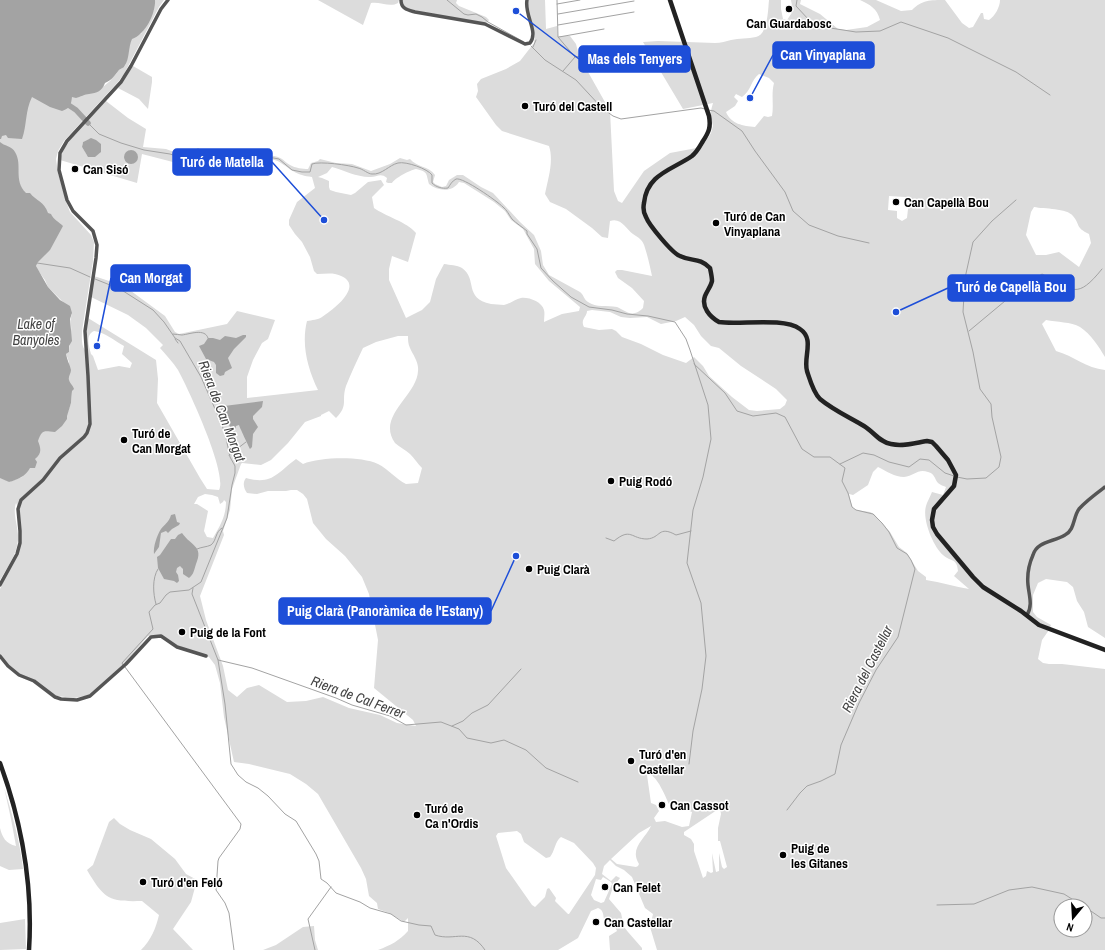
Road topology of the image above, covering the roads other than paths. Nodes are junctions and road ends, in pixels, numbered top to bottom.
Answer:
1 (168, 0) edge
2 (401, 0) edge
3 (527, 0) edge
4 (670, 0) edge
5 (1105, 487) edge
6 (0, 585) edge
7 (1028, 615) junction
8 (1105, 650) edge
9 (0, 656) edge
10 (206, 656) dead end
11 (0, 763) edge
12 (29, 950) edge

1 - 6 street
2 - 3 street
4 - 7 main road
5 - 7 street
7 - 8 main road
9 - 10 street
11 - 12 main road

